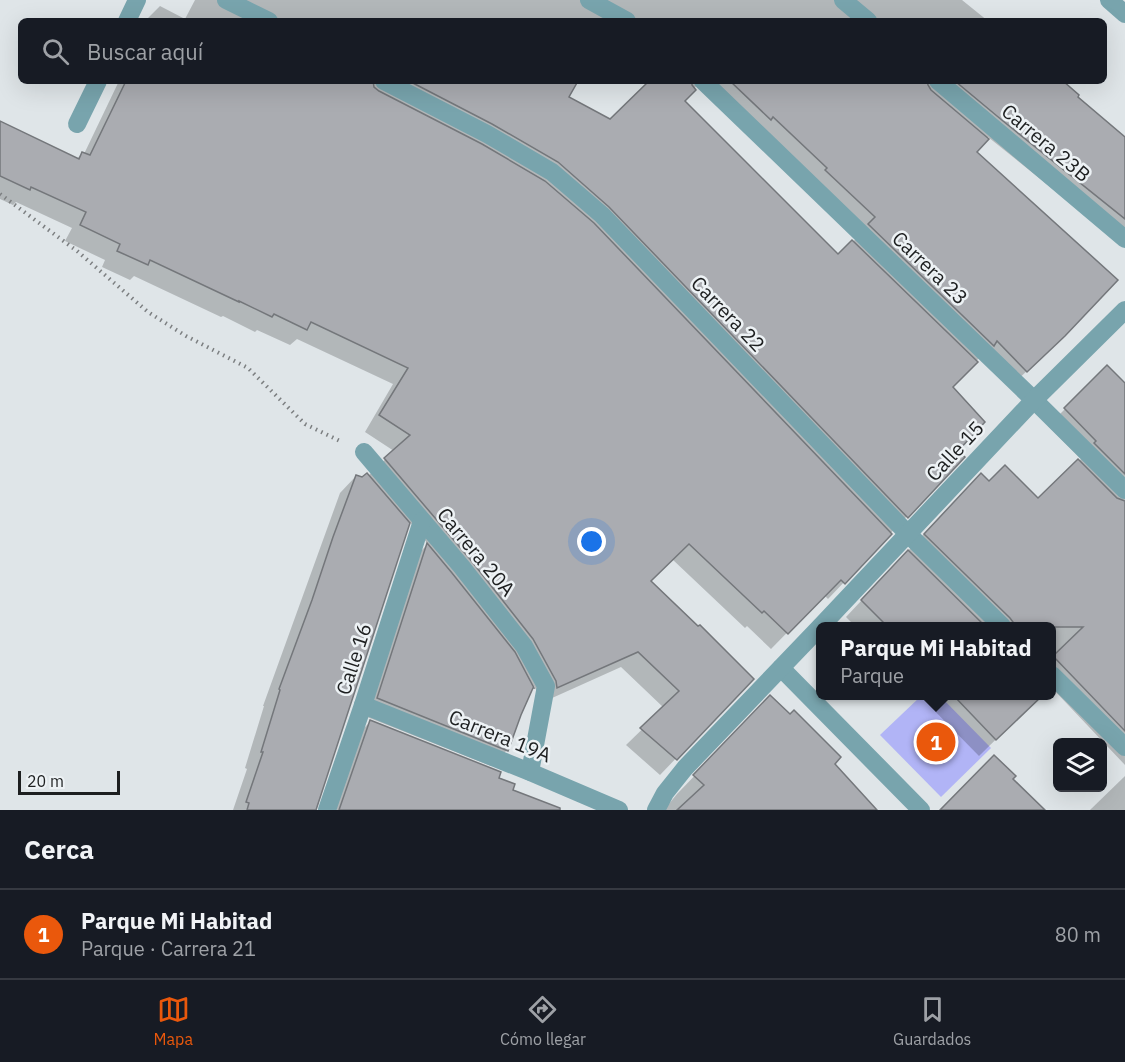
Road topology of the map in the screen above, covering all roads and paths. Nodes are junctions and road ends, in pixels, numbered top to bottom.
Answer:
1 (137, 0) edge
2 (226, 0) edge
3 (589, 0) edge
4 (843, 0) edge
5 (1108, 0) edge
6 (1125, 14) edge
7 (128, 18) edge
8 (263, 18) edge
9 (622, 18) edge
10 (864, 18) edge
11 (97, 84) edge
12 (390, 84) edge
13 (706, 84) edge
14 (942, 84) edge
15 (77, 124) dead end
16 (0, 194) edge
17 (1125, 239) edge
18 (1124, 314) edge
19 (1034, 400) junction
20 (364, 452) joint
21 (1125, 490) edge
22 (422, 521) junction
23 (908, 534) junction
24 (826, 622) edge
25 (997, 622) edge
26 (816, 632) edge
27 (781, 668) junction
28 (1056, 679) edge
29 (363, 705) junction
30 (1125, 747) edge
31 (530, 772) junction
32 (327, 810) edge
33 (619, 810) edge
34 (656, 810) edge
35 (921, 810) edge

1 - 7 street
2 - 8 street
3 - 9 street
4 - 10 street
5 - 6 street
11 - 15 street
12 - 23 street, Carrera 22
13 - 19 street, Carrera 23
14 - 17 street, Carrera 23B
16 - 20 path
18 - 19 street, Calle 15
19 - 21 street, Carrera 23
19 - 23 street, Calle 15
20 - 22 street, Carrera 20A
22 - 29 street, Calle 16
22 - 31 street, Carrera 20A
23 - 24 street, Calle 15
23 - 25 street, Carrera 22
26 - 27 street, Calle 15
27 - 34 street, Calle 15
27 - 35 street
28 - 30 street
29 - 31 street, Carrera 19A
29 - 32 street, Calle 16
31 - 33 street, Carrera 19A

